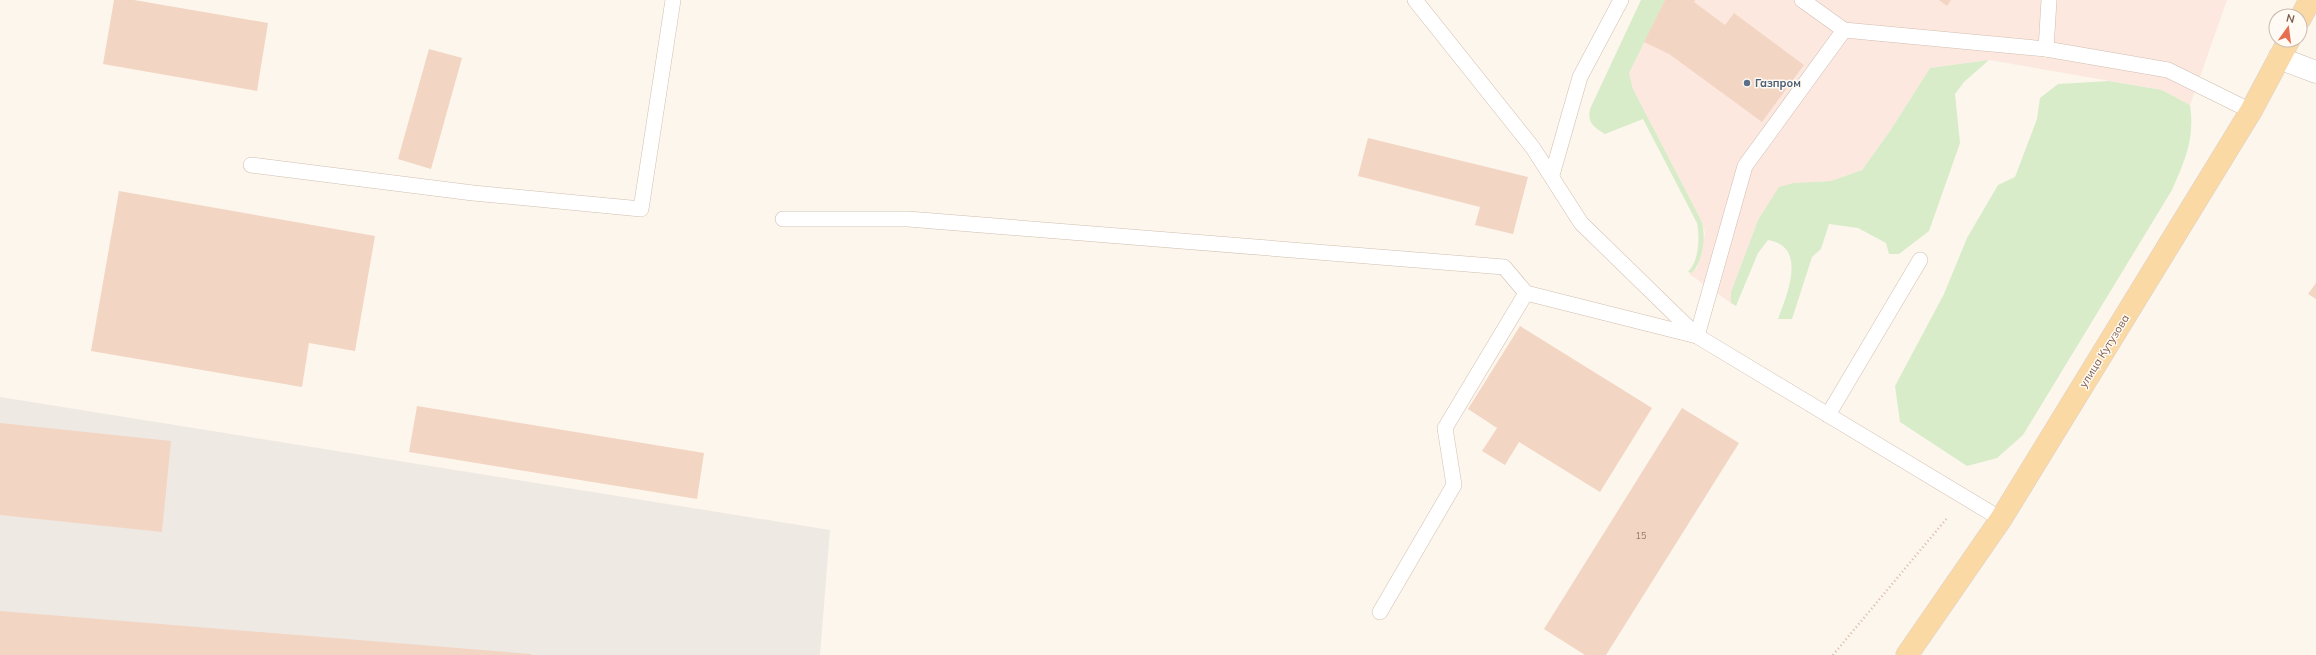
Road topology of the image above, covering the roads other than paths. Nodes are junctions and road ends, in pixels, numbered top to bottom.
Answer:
1 (673, 0) edge
2 (1415, 0) edge
3 (1621, 0) edge
4 (1802, 0) edge
5 (2049, 0) edge
6 (1844, 30) junction
7 (2046, 49) junction
8 (2284, 49) edge
9 (2316, 72) edge
10 (2251, 111) junction
11 (251, 165) dead end
12 (1552, 175) junction
13 (783, 219) dead end
14 (1920, 260) dead end
15 (1526, 293) junction
16 (1697, 336) junction
17 (1828, 414) junction
18 (2001, 519) junction
19 (1380, 612) dead end
20 (1907, 655) edge

1 - 11 lane
2 - 12 lane
3 - 12 lane
4 - 6 lane
5 - 7 lane
6 - 7 lane
6 - 16 lane
7 - 10 lane
8 - 9 street
8 - 10 main road, улица Кутузова
10 - 18 main road, улица Кутузова
12 - 16 lane
13 - 15 lane
14 - 17 lane
15 - 16 lane
15 - 19 lane
16 - 17 lane
17 - 18 lane
18 - 20 main road, улица Кутузова

